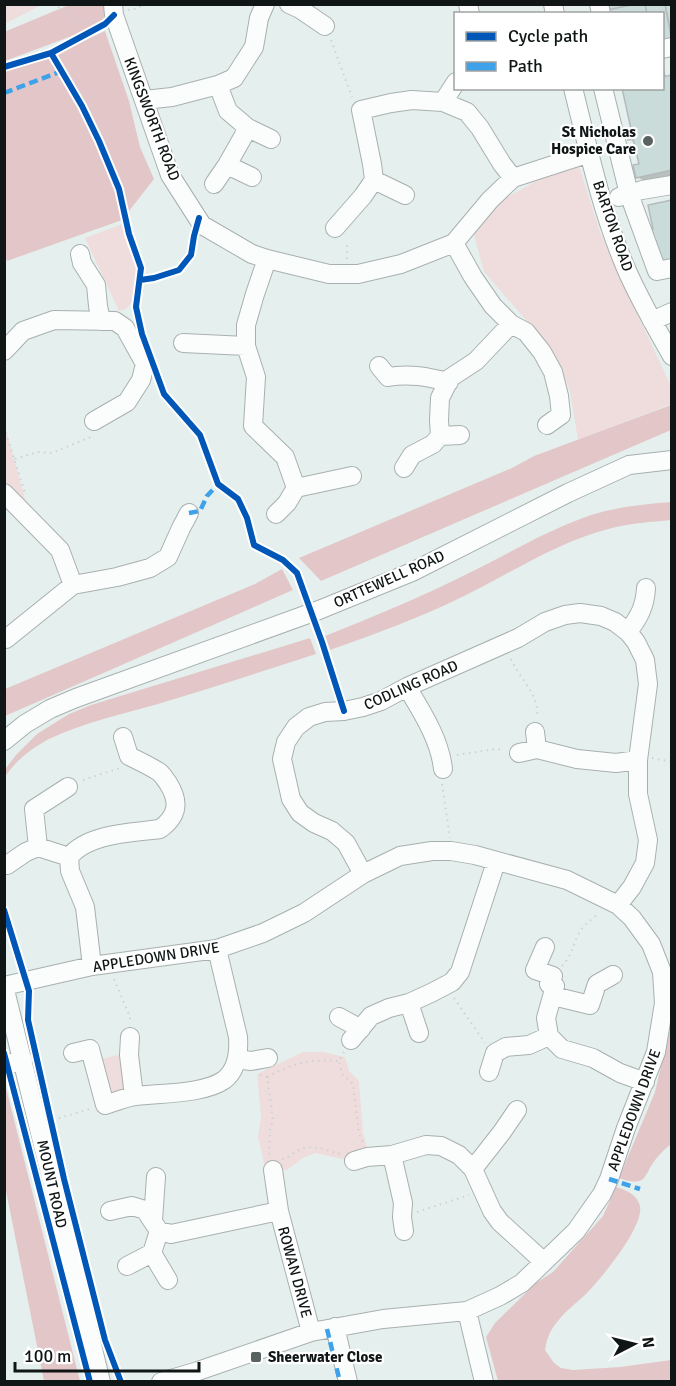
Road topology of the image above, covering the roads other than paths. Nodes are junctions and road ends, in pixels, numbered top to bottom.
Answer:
1 (265, 4) edge
2 (299, 6) edge
3 (111, 15) edge
4 (325, 26) road end
5 (218, 85) junction
6 (454, 85) edge
7 (574, 90) edge
8 (603, 90) edge
9 (144, 100) junction
10 (443, 102) junction
11 (248, 128) junction
12 (271, 139) dead end
13 (590, 153) junction
14 (227, 165) junction
15 (252, 177) dead end
16 (513, 178) junction
17 (374, 180) junction
18 (214, 184) dead end
19 (672, 184) edge
20 (629, 194) junction
21 (405, 195) dead end
22 (603, 202) junction
23 (336, 233) road end
24 (454, 243) junction
25 (80, 254) dead end
26 (267, 259) junction
27 (672, 268) edge
28 (672, 312) edge
29 (101, 321) junction
30 (652, 321) junction
31 (511, 324) junction
32 (183, 343) dead end
33 (246, 346) junction
34 (4, 351) edge
35 (672, 356) edge
36 (380, 366) dead end
37 (449, 382) junction
38 (93, 425) road end
39 (547, 425) dead end
40 (460, 435) dead end
41 (440, 436) junction
42 (672, 460) edge
43 (404, 468) dead end
44 (352, 476) dead end
45 (296, 489) junction
46 (7, 502) edge
47 (276, 514) dead end
48 (179, 522) dead end
49 (73, 585) junction
50 (646, 588) dead end
51 (628, 632) junction
52 (6, 642) edge
53 (407, 687) junction
54 (123, 737) dead end
55 (5, 742) edge
56 (530, 745) road end
57 (638, 760) junction
58 (443, 764) road end
59 (68, 787) road end
60 (38, 847) junction
61 (69, 857) junction
62 (496, 862) junction
63 (7, 865) dead end
64 (363, 874) junction
65 (618, 905) junction
66 (545, 947) dead end
67 (217, 949) junction
68 (92, 966) junction
69 (613, 975) dead end
70 (4, 986) edge
71 (554, 991) junction
72 (409, 1003) junction
73 (339, 1017) dead end
74 (419, 1033) dead end
75 (549, 1036) junction
76 (130, 1037) road end
77 (73, 1053) dead end
78 (268, 1058) dead end
79 (23, 1060) junction
80 (235, 1063) junction
81 (4, 1065) edge
82 (489, 1072) dead end
83 (645, 1082) junction
84 (134, 1096) junction
85 (517, 1110) dead end
86 (392, 1155) junction
87 (355, 1158) road end
88 (477, 1164) junction
89 (271, 1165) road end
90 (156, 1177) dead end
91 (110, 1211) dead end
92 (279, 1211) junction
93 (403, 1224) road end
94 (156, 1225) junction
95 (152, 1253) junction
96 (544, 1262) junction
97 (127, 1266) dead end
98 (168, 1280) dead end
99 (467, 1311) junction
100 (335, 1327) junction
101 (311, 1332) junction
102 (200, 1376) edge
103 (101, 1382) edge
104 (162, 1382) edge
105 (348, 1382) edge
106 (484, 1382) edge

1 - 5 street
2 - 4 street
3 - 9 street, KINGSWORTH ROAD
5 - 9 street
5 - 11 street
6 - 10 street
7 - 13 street, BARTON ROAD
8 - 20 street
9 - 26 street, KINGSWORTH ROAD
10 - 16 street
10 - 17 street
11 - 12 street
11 - 14 street
13 - 16 street, KINGSWORTH ROAD
13 - 22 street, BARTON ROAD
14 - 15 street
14 - 18 street
16 - 24 street, KINGSWORTH ROAD
17 - 21 street
17 - 23 street
19 - 20 street
20 - 22 street
20 - 27 street
22 - 30 street, BARTON ROAD
24 - 26 street, KINGSWORTH ROAD
24 - 31 street
25 - 29 street
26 - 33 street
28 - 30 street
29 - 34 street
29 - 38 street
30 - 35 street, BARTON ROAD
31 - 37 street
31 - 39 street
32 - 33 street
33 - 45 street
36 - 37 street
37 - 41 street
40 - 41 street
41 - 43 street
42 - 55 street, ORTTEWELL ROAD
44 - 45 street
45 - 47 street
46 - 49 street
48 - 49 street
49 - 52 street
50 - 51 street
51 - 53 street, CODLING ROAD
51 - 57 street, CODLING ROAD
53 - 58 street
53 - 64 street, CODLING ROAD
54 - 61 street
56 - 57 street
57 - 65 street, CODLING ROAD
59 - 60 street
60 - 61 street
60 - 63 street
61 - 68 street
62 - 64 street, APPLEDOWN DRIVE
62 - 65 street, APPLEDOWN DRIVE
62 - 72 street
64 - 67 street, APPLEDOWN DRIVE
65 - 83 street, APPLEDOWN DRIVE
66 - 71 street
67 - 68 street, APPLEDOWN DRIVE
67 - 80 street
68 - 70 street, APPLEDOWN DRIVE
69 - 71 street
70 - 79 street, MOUNT ROAD
71 - 75 street
72 - 73 street
72 - 74 street
75 - 82 street
75 - 83 street
76 - 84 street
77 - 84 street
78 - 80 street
79 - 81 street
79 - 103 street, MOUNT ROAD
80 - 84 street
83 - 96 street, APPLEDOWN DRIVE
85 - 88 street
86 - 87 street
86 - 88 street
86 - 93 street
88 - 96 street
89 - 92 street, ROWAN DRIVE
90 - 94 street
91 - 94 street, ROWAN DRIVE
92 - 94 street, ROWAN DRIVE
92 - 101 street, ROWAN DRIVE
94 - 95 street
95 - 97 street
95 - 98 street
96 - 99 street, APPLEDOWN DRIVE
99 - 100 street, APPLEDOWN DRIVE
99 - 106 street
100 - 101 street, APPLEDOWN DRIVE
100 - 105 street
101 - 102 street, APPLEDOWN DRIVE
102 - 104 street, APPLEDOWN DRIVE

